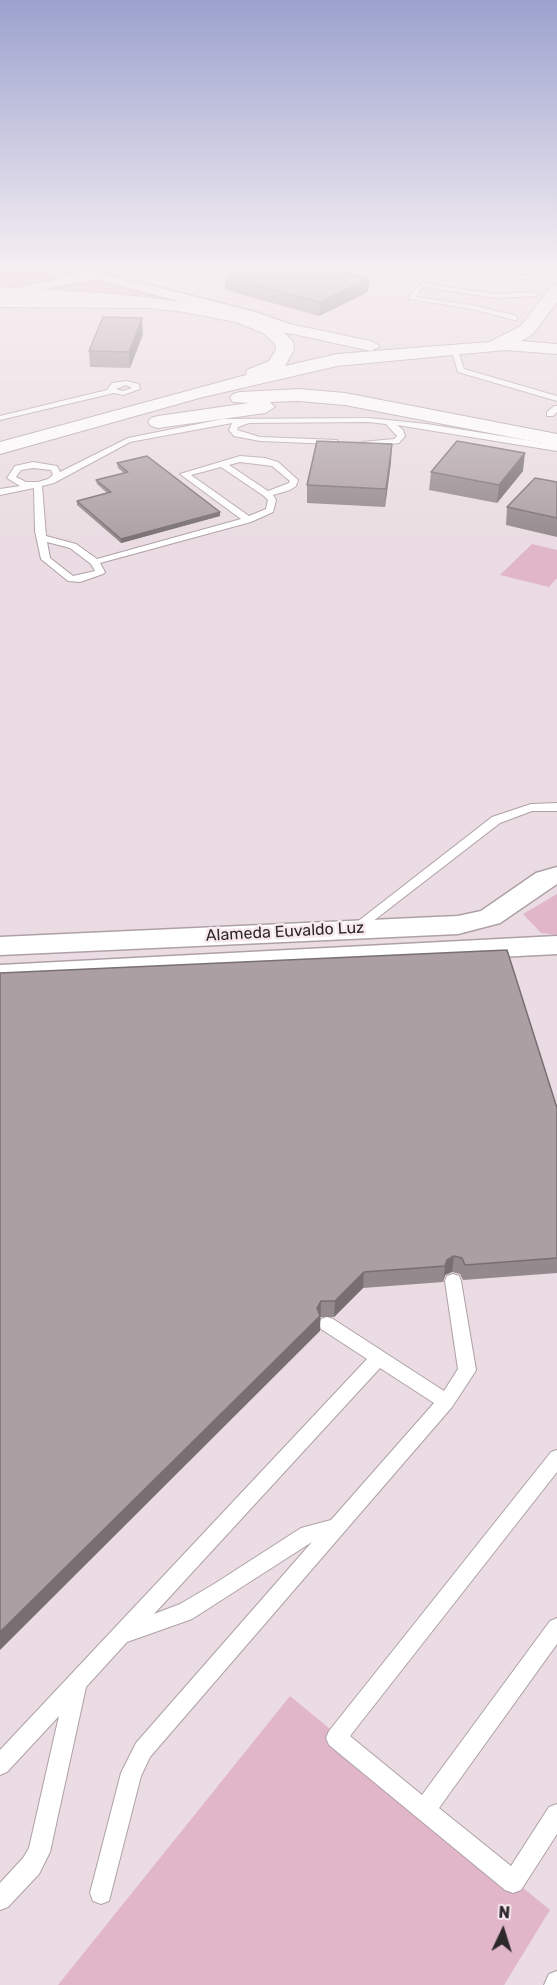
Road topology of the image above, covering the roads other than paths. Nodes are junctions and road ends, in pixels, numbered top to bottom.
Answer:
1 (281, 361) edge
2 (334, 361) edge
3 (458, 361) edge
4 (113, 391) dead end
5 (198, 392) junction
6 (557, 399) edge
7 (557, 408) edge
8 (387, 414) junction
9 (550, 414) dead end
10 (0, 418) edge
11 (108, 420) junction
12 (261, 420) junction
13 (52, 434) junction
14 (557, 440) edge
15 (340, 442) edge
16 (351, 443) edge
17 (0, 448) edge
18 (557, 448) edge
19 (222, 464) junction
20 (11, 465) edge
21 (0, 478) edge
22 (55, 478) junction
23 (38, 485) junction
24 (0, 492) edge
25 (267, 494) junction
26 (249, 519) junction
27 (42, 538) junction
28 (95, 562) junction
29 (557, 807) edge
30 (557, 875) edge
31 (354, 929) junction
32 (557, 945) edge
33 (0, 946) edge
34 (0, 974) edge
35 (453, 1281) dead end
36 (327, 1324) edge
37 (379, 1358) junction
38 (446, 1402) junction
39 (557, 1458) edge
40 (335, 1528) junction
41 (557, 1628) edge
42 (120, 1635) junction
43 (76, 1683) junction
44 (0, 1766) edge
45 (425, 1809) junction
46 (557, 1815) edge
47 (101, 1893) dead end
48 (0, 1899) edge

1 - 5 main road
2 - 5 main road
3 - 6 lane
4 - 10 lane
5 - 11 main road
7 - 9 lane
8 - 11 main road
8 - 12 lane
8 - 14 main road
8 - 16 lane
8 - 18 lane
8 - 20 main road
11 - 13 main road
12 - 15 lane
12 - 22 lane
13 - 17 main road
13 - 20 main road
19 - 25 lane
19 - 25 lane
19 - 26 lane
20 - 21 lane
20 - 22 lane
20 - 23 lane
22 - 23 lane
23 - 24 lane
23 - 27 lane
25 - 26 lane
26 - 28 lane
27 - 28 lane
27 - 28 lane
29 - 31 lane
30 - 31 street, Alameda Euvaldo Luz
31 - 33 street, Alameda Euvaldo Luz
32 - 34 street, Alameda Euvaldo Luz
35 - 38 lane
36 - 37 lane
37 - 38 lane
37 - 42 lane
38 - 40 lane
39 - 45 lane
40 - 42 lane
40 - 47 lane
41 - 45 lane
42 - 43 lane
43 - 44 lane
43 - 48 lane
45 - 46 lane

